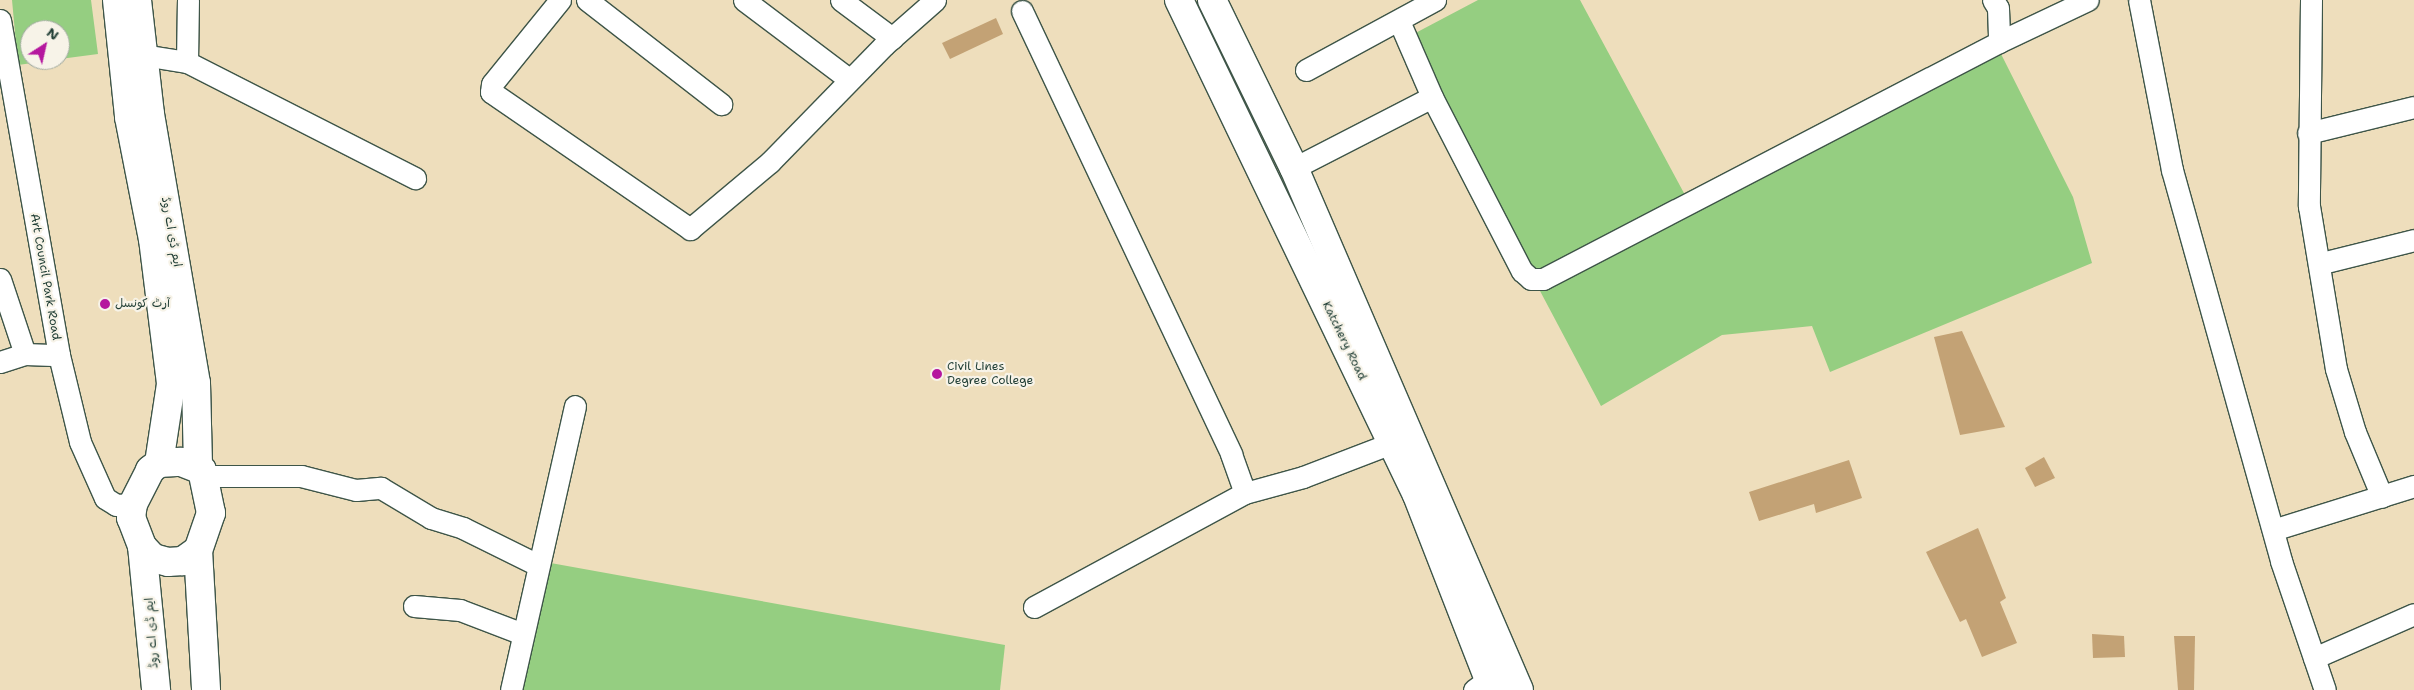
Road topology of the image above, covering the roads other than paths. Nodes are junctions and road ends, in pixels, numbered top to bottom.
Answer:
1 (117, 0) edge
2 (138, 0) edge
3 (188, 0) edge
4 (560, 0) edge
5 (587, 0) edge
6 (744, 0) edge
7 (841, 0) edge
8 (935, 0) edge
9 (1179, 0) edge
10 (1212, 0) edge
11 (1435, 0) edge
12 (1994, 0) edge
13 (2088, 0) edge
14 (2139, 0) edge
15 (2311, 0) edge
16 (1022, 11) dead end
17 (0, 20) edge
18 (1399, 21) junction
19 (892, 38) junction
20 (1999, 42) junction
21 (143, 55) junction
22 (187, 62) junction
23 (1306, 70) dead end
24 (849, 79) junction
25 (1432, 97) junction
26 (1261, 98) junction
27 (721, 104) dead end
28 (2414, 107) edge
29 (1234, 112) junction
30 (2308, 132) junction
31 (1294, 168) junction
32 (415, 178) dead end
33 (2414, 240) edge
34 (1319, 260) junction
35 (2322, 263) junction
36 (0, 279) edge
37 (25, 354) junction
38 (59, 355) junction
39 (0, 362) edge
40 (575, 406) dead end
41 (1402, 439) junction
42 (159, 464) junction
43 (202, 471) junction
44 (2414, 486) edge
45 (1245, 493) junction
46 (2382, 497) junction
47 (133, 504) junction
48 (1437, 518) junction
49 (2276, 529) junction
50 (148, 552) junction
51 (190, 555) junction
52 (538, 565) junction
53 (414, 606) dead end
54 (1034, 607) dead end
55 (2414, 614) edge
56 (523, 634) junction
57 (2314, 658) junction
58 (1486, 686) edge
59 (156, 690) edge
60 (173, 690) edge
61 (189, 690) edge
62 (206, 690) edge
63 (511, 690) edge
64 (1519, 690) edge
65 (2325, 690) edge

1 - 42 main road, ایم ڈی اے روڈ
2 - 21 main road, ایم ڈی اے روڈ
3 - 22 street
4 - 24 street
5 - 27 street
6 - 24 street
7 - 19 street
8 - 19 street
9 - 29 main road, Katchery Road
10 - 26 main road, Katchery Road
11 - 18 street
12 - 20 street
13 - 20 street
14 - 49 street
15 - 30 street
16 - 45 street
17 - 38 street, Art Council Park Road
18 - 23 street
18 - 25 street
19 - 24 street
20 - 25 street
21 - 22 street
21 - 43 main road, ایم ڈی اے روڈ
22 - 32 street
25 - 31 street
26 - 29 main road
26 - 31 main road, Katchery Road
28 - 30 street
29 - 34 main road, Katchery Road
30 - 35 street
31 - 34 main road, Katchery Road
33 - 35 street
34 - 41 main road, Katchery Road
35 - 46 street
36 - 37 street
37 - 38 street
37 - 39 street
38 - 47 street, Art Council Park Road
40 - 52 street
41 - 45 street
41 - 48 main road, Katchery Road
42 - 43 main road
42 - 47 main road
43 - 51 main road
43 - 52 street
44 - 46 street
45 - 54 street
46 - 49 street
47 - 50 main road
48 - 58 main road, Katchery Road
48 - 64 main road, Katchery Road
49 - 57 street
50 - 51 main road
50 - 59 main road, ایم ڈی اے روڈ
50 - 60 main road, ایم ڈی اے روڈ
51 - 61 main road
51 - 62 main road
52 - 56 street
53 - 56 street
55 - 57 street
56 - 63 street
57 - 65 street

